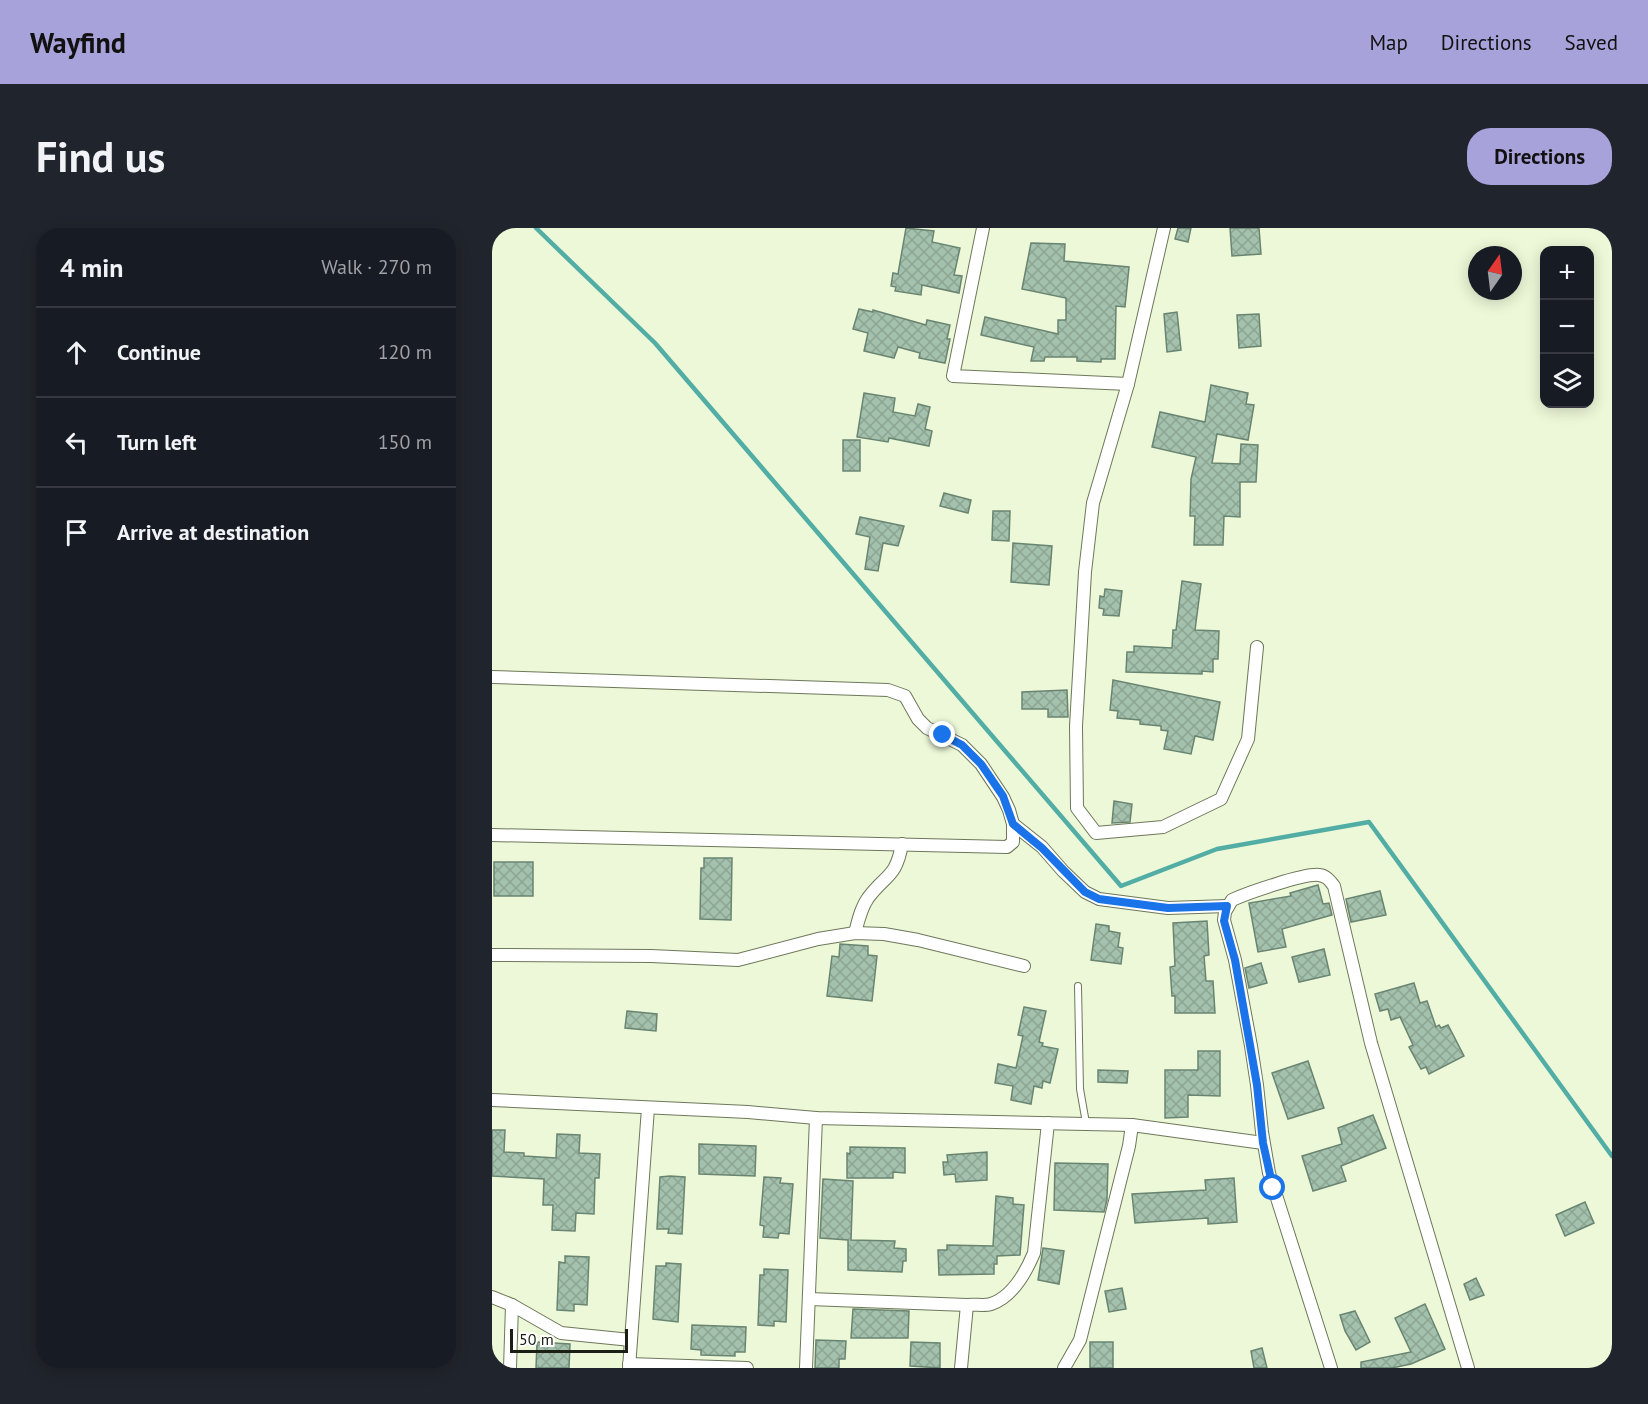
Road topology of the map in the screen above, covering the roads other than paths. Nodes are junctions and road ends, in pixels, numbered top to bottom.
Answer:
1 (983, 228) edge
2 (1164, 228) edge
3 (1128, 384) junction
4 (1257, 647) dead end
5 (492, 677) edge
6 (1013, 824) junction
7 (492, 835) edge
8 (902, 844) junction
9 (1227, 906) junction
10 (855, 933) junction
11 (492, 955) edge
12 (1024, 966) dead end
13 (1078, 986) dead end
14 (492, 1100) edge
15 (648, 1108) junction
16 (816, 1118) junction
17 (1048, 1123) junction
18 (1086, 1123) junction
19 (1132, 1125) junction
20 (1263, 1143) junction
21 (492, 1297) edge
22 (809, 1299) junction
23 (512, 1305) junction
24 (967, 1305) junction
25 (631, 1340) junction
26 (629, 1366) edge
27 (510, 1368) edge
28 (747, 1368) edge
29 (796, 1368) edge
30 (806, 1368) edge
31 (962, 1368) edge
32 (1064, 1368) edge
33 (1331, 1368) edge
34 (1468, 1368) edge

1 - 3 street
2 - 3 street
3 - 4 street
5 - 6 street
6 - 8 street
6 - 9 street
7 - 8 street
8 - 10 street
9 - 20 street
9 - 34 street
10 - 11 street
10 - 12 street
13 - 18 lane
14 - 15 street
15 - 16 street
15 - 25 street
16 - 17 street
16 - 22 street
17 - 18 street
17 - 24 street
18 - 19 street
19 - 20 street
19 - 32 street
20 - 33 street
21 - 23 street
22 - 24 street
22 - 30 street
23 - 25 street
23 - 27 street
24 - 31 street
25 - 26 street
26 - 28 street
29 - 30 street

